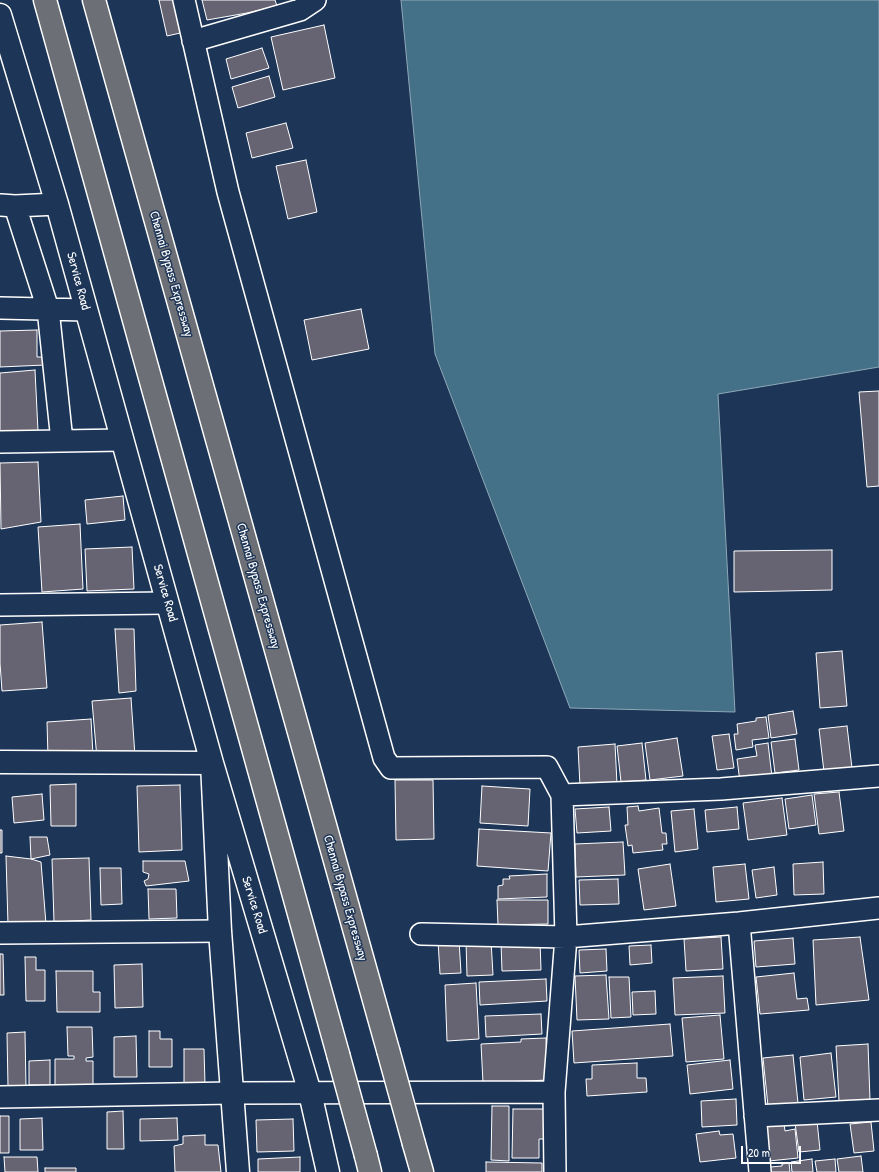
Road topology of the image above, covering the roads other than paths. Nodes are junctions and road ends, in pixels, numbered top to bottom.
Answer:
1 (45, 0) edge
2 (94, 0) edge
3 (184, 0) edge
4 (315, 0) edge
5 (0, 15) edge
6 (193, 41) junction
7 (57, 204) junction
8 (7, 205) edge
9 (0, 308) edge
10 (48, 309) junction
11 (86, 310) junction
12 (122, 440) junction
13 (62, 441) junction
14 (0, 442) edge
15 (167, 603) junction
16 (0, 605) edge
17 (0, 762) edge
18 (212, 763) junction
19 (879, 776) edge
20 (562, 795) junction
21 (879, 908) edge
22 (739, 923) junction
23 (220, 930) junction
24 (0, 933) edge
25 (421, 934) dead end
26 (566, 937) junction
27 (554, 1092) junction
28 (232, 1093) junction
29 (310, 1093) junction
30 (0, 1097) edge
31 (879, 1110) edge
32 (755, 1116) junction
33 (368, 1164) edge
34 (238, 1172) edge
35 (328, 1172) edge
36 (422, 1172) edge
37 (556, 1172) edge
38 (760, 1172) edge

1 - 33 highway, bridge
2 - 36 highway, Chennai Bypass Expressway, bridge
3 - 6 street
4 - 6 street
5 - 7 street, Service Road
6 - 20 street
7 - 8 street
7 - 11 street, Service Road
8 - 10 street
9 - 10 street
10 - 11 street
10 - 13 street
11 - 12 street, Service Road
12 - 13 street
12 - 15 street, Service Road
13 - 14 street
15 - 16 street
15 - 18 street, Service Road
17 - 18 street
18 - 23 street
18 - 29 street, Service Road
19 - 20 street
20 - 26 street
21 - 22 street
22 - 26 street
22 - 32 street
23 - 24 street
23 - 28 street
25 - 26 street
26 - 27 street
27 - 29 street
27 - 37 street
28 - 29 street
28 - 30 street
28 - 34 street
29 - 35 street, Service Road
31 - 32 street
32 - 38 street

